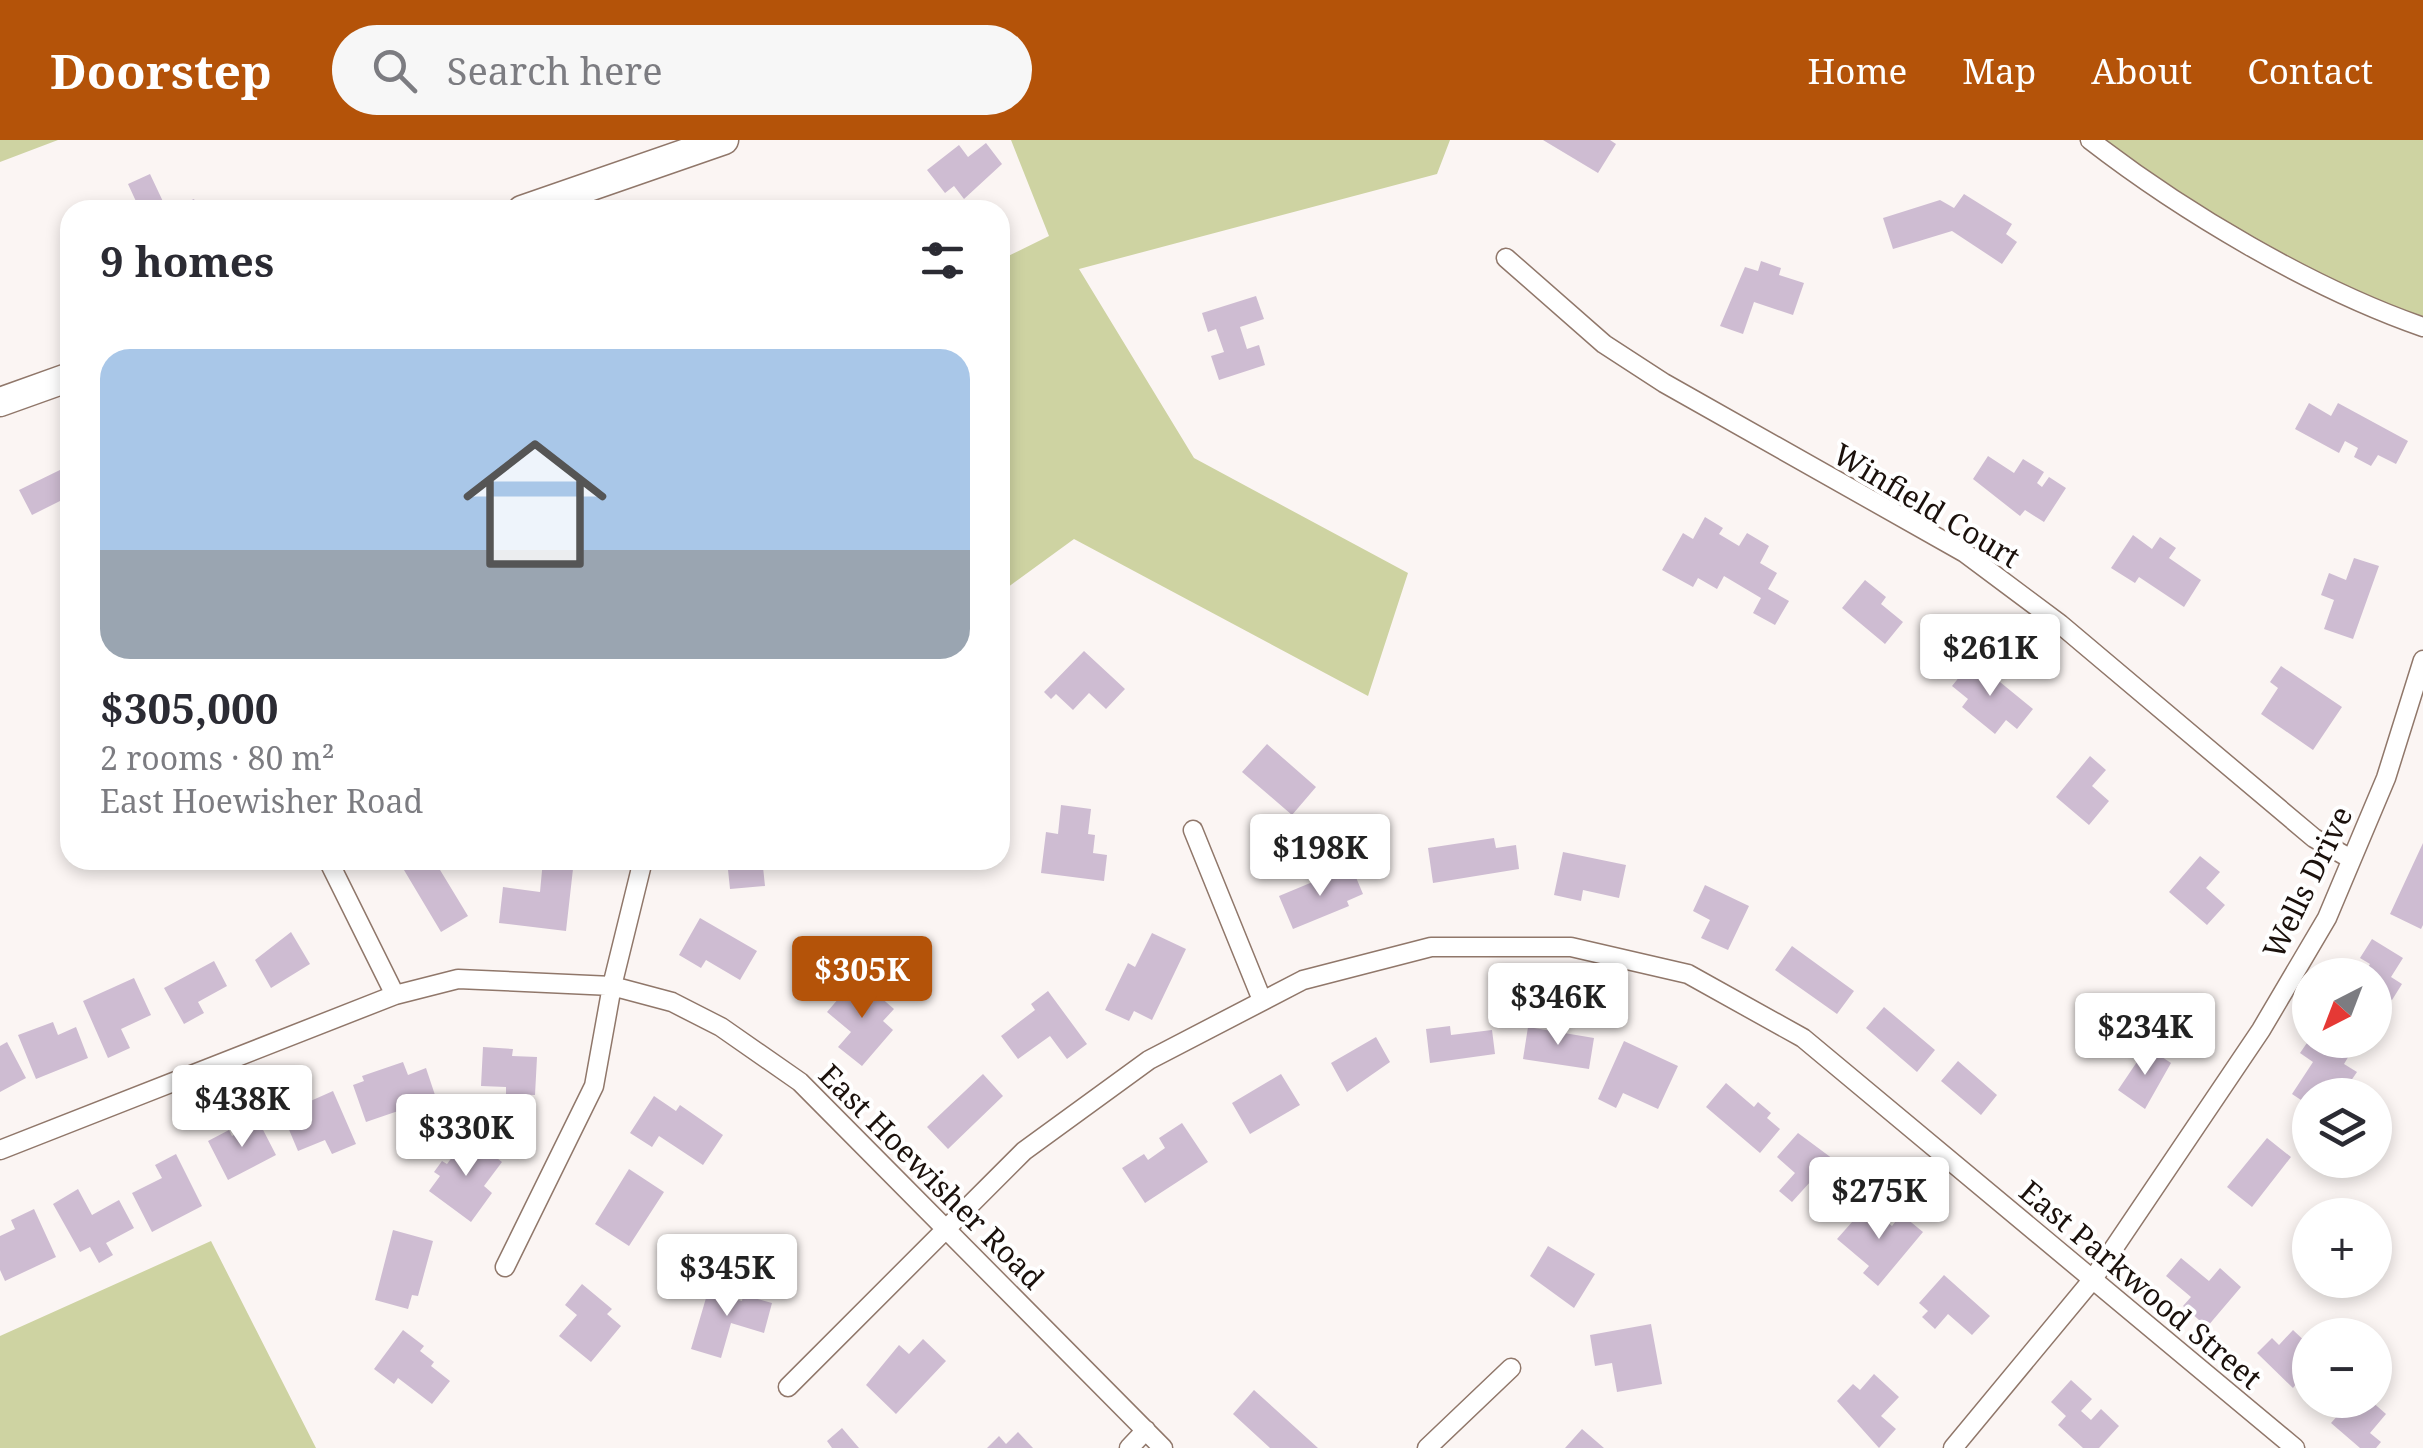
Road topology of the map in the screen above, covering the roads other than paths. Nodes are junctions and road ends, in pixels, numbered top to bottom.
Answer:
1 (724, 140) edge
2 (2090, 140) edge
3 (551, 200) edge
4 (1506, 258) dead end
5 (2423, 326) edge
6 (60, 381) edge
7 (0, 402) edge
8 (2423, 660) edge
9 (1194, 830) dead end
10 (2351, 859) junction
11 (333, 870) edge
12 (641, 870) edge
13 (612, 986) junction
14 (395, 994) junction
15 (1262, 1000) junction
16 (0, 1150) edge
17 (946, 1226) junction
18 (505, 1267) dead end
19 (2093, 1279) junction
20 (1512, 1368) dead end
21 (788, 1387) dead end
22 (1146, 1430) junction
23 (1129, 1448) edge
24 (1164, 1448) edge
25 (1427, 1448) edge
26 (1954, 1448) edge
27 (2294, 1448) edge

1 - 3 main road
2 - 5 street
4 - 10 street, Winfield Court
6 - 7 main road
8 - 10 street, Wells Drive
9 - 15 street
10 - 19 street, Wells Drive
11 - 14 street
12 - 13 street
13 - 14 street, East Hoewisher Road
13 - 17 street, East Hoewisher Road
13 - 18 street
14 - 16 street, East Hoewisher Road
15 - 17 street, East Parkwood Street
15 - 19 street, East Parkwood Street
17 - 21 street, East Parkwood Street
17 - 22 street, East Hoewisher Road
19 - 26 street, Wells Drive
19 - 27 street, East Parkwood Street
20 - 25 street
22 - 23 street
22 - 24 street, East Hoewisher Road

